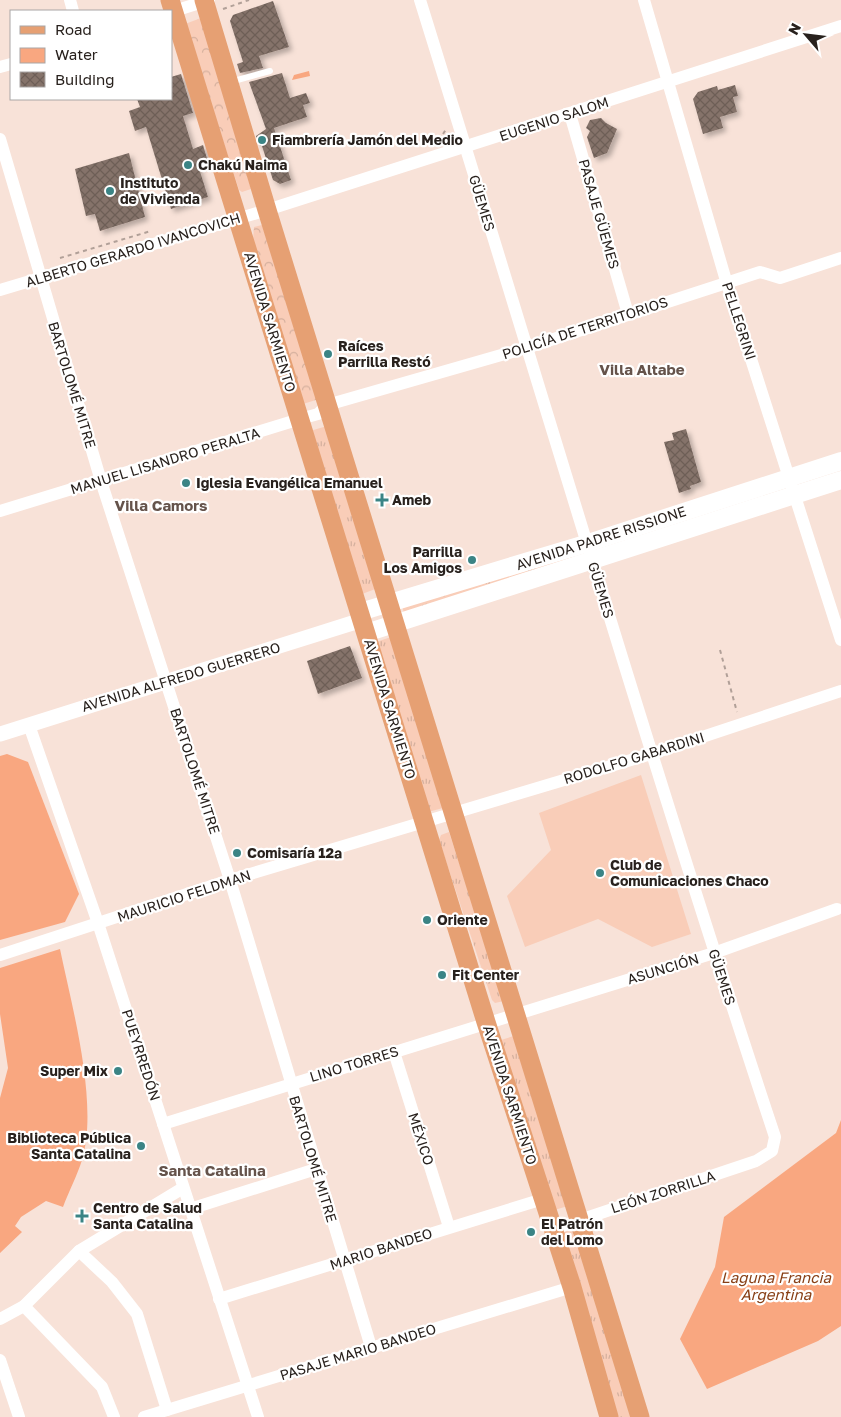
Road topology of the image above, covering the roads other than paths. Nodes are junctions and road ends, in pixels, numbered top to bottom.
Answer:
1 (420, 0) edge
2 (644, 0) edge
3 (208, 3) edge
4 (172, 8) edge
5 (841, 26) edge
6 (270, 71) dead end
7 (229, 82) junction
8 (670, 82) junction
9 (570, 114) junction
10 (0, 139) edge
11 (465, 147) junction
12 (267, 210) junction
13 (238, 218) junction
14 (841, 258) edge
15 (40, 278) junction
16 (727, 284) junction
17 (0, 290) edge
18 (628, 314) junction
19 (526, 348) junction
20 (327, 405) junction
21 (300, 419) junction
22 (841, 461) edge
23 (790, 477) junction
24 (841, 480) edge
25 (101, 481) junction
26 (795, 495) junction
27 (0, 511) edge
28 (585, 544) junction
29 (591, 560) junction
30 (388, 603) junction
31 (363, 622) junction
32 (394, 623) junction
33 (841, 640) edge
34 (167, 681) junction
35 (841, 691) edge
36 (29, 725) junction
37 (0, 734) edge
38 (651, 754) junction
39 (454, 812) junction
40 (425, 821) junction
41 (230, 880) junction
42 (837, 909) dead end
43 (98, 923) junction
44 (714, 953) junction
45 (0, 954) edge
46 (515, 1015) junction
47 (486, 1022) junction
48 (394, 1052) junction
49 (290, 1084) junction
50 (163, 1124) junction
51 (772, 1151) joint
52 (316, 1169) junction
53 (184, 1188) junction
54 (543, 1199) junction
55 (190, 1209) junction
56 (579, 1220) junction
57 (449, 1227) junction
58 (553, 1229) junction
59 (79, 1251) junction
60 (346, 1260) junction
61 (572, 1287) junction
62 (220, 1298) junction
63 (24, 1306) junction
64 (0, 1320) edge
65 (371, 1347) junction
66 (0, 1360) edge
67 (248, 1386) junction
68 (167, 1410) junction
69 (19, 1417) edge
70 (114, 1417) edge
71 (144, 1417) edge
72 (258, 1417) edge
73 (609, 1417) edge
74 (640, 1417) edge

1 - 11 street, GÜEMES
2 - 8 street, PELLEGRINI
3 - 4 street
3 - 7 main road, AVENIDA SARMIENTO
4 - 13 main road, AVENIDA SARMIENTO
5 - 8 street, EUGENIO SALOM
6 - 7 lane
7 - 12 main road, AVENIDA SARMIENTO
8 - 9 street, EUGENIO SALOM
8 - 16 street, PELLEGRINI
9 - 11 street, EUGENIO SALOM
9 - 18 street, PASAJE GÜEMES
10 - 15 street, BARTOLOMÉ MITRE
11 - 12 street, EUGENIO SALOM
11 - 19 street, GÜEMES
12 - 13 street, ALBERTO GERARDO IVANCOVICH
12 - 20 main road, AVENIDA SARMIENTO
13 - 15 street, ALBERTO GERARDO IVANCOVICH
13 - 21 main road, AVENIDA SARMIENTO
14 - 16 street, POLICÍA DE TERRITORIOS
15 - 17 street, ALBERTO GERARDO IVANCOVICH
15 - 25 street, BARTOLOMÉ MITRE
16 - 18 street, POLICÍA DE TERRITORIOS
16 - 23 street, PELLEGRINI
18 - 19 street, POLICÍA DE TERRITORIOS
19 - 20 street, POLICÍA DE TERRITORIOS
19 - 28 street, GÜEMES
20 - 21 street, MANUEL LISANDRO PERALTA
20 - 30 main road, AVENIDA SARMIENTO
21 - 25 street, MANUEL LISANDRO PERALTA
21 - 31 main road, AVENIDA SARMIENTO
22 - 23 main road, AVENIDA PADRE RISSIONE
23 - 26 street, PELLEGRINI
23 - 28 main road, AVENIDA PADRE RISSIONE
24 - 26 main road, AVENIDA PADRE RISSIONE
25 - 27 street, MANUEL LISANDRO PERALTA
25 - 34 street, BARTOLOMÉ MITRE
26 - 29 main road, AVENIDA PADRE RISSIONE
26 - 33 street, PELLEGRINI
28 - 29 street, GÜEMES
28 - 30 main road, AVENIDA PADRE RISSIONE
29 - 32 main road, AVENIDA PADRE RISSIONE
29 - 38 street, GÜEMES
30 - 31 main road, AVENIDA PADRE RISSIONE
30 - 32 main road, AVENIDA SARMIENTO
31 - 32 main road, AVENIDA PADRE RISSIONE
31 - 34 street, AVENIDA ALFREDO GUERRERO
31 - 40 main road, AVENIDA SARMIENTO
32 - 39 main road, AVENIDA SARMIENTO
34 - 36 street, AVENIDA ALFREDO GUERRERO
34 - 41 street, BARTOLOMÉ MITRE
35 - 38 street, RODOLFO GABARDINI
36 - 37 street, AVENIDA ALFREDO GUERRERO
36 - 43 street, PUEYRREDÓN
38 - 39 street, RODOLFO GABARDINI
38 - 44 street, GÜEMES
39 - 40 street, RODOLFO GABARDINI
39 - 46 main road, AVENIDA SARMIENTO
40 - 41 street, MAURICIO FELDMAN
40 - 47 main road, AVENIDA SARMIENTO
41 - 43 street, MAURICIO FELDMAN
41 - 49 street, BARTOLOMÉ MITRE
42 - 44 street, ASUNCIÓN
43 - 45 street, MAURICIO FELDMAN
43 - 50 street, PUEYRREDÓN
44 - 46 street, ASUNCIÓN
44 - 51 street, GÜEMES
46 - 47 street, ASUNCIÓN
46 - 56 main road, AVENIDA SARMIENTO
47 - 48 street, LINO TORRES
47 - 54 main road, AVENIDA SARMIENTO
48 - 49 street, LINO TORRES
48 - 57 street, MÉXICO
49 - 50 street, LINO TORRES
49 - 52 street, BARTOLOMÉ MITRE
50 - 53 street, PUEYRREDÓN
51 - 56 street, LEÓN ZORRILLA
52 - 55 street
52 - 60 street, BARTOLOMÉ MITRE
53 - 55 street, PUEYRREDÓN
53 - 59 street
54 - 57 street, MARIO BANDEO
54 - 58 main road, AVENIDA SARMIENTO
55 - 62 street, PUEYRREDÓN
56 - 58 street, LEÓN ZORRILLA
56 - 74 main road, AVENIDA SARMIENTO
57 - 60 street, MARIO BANDEO
58 - 61 main road, AVENIDA SARMIENTO
59 - 63 street
59 - 68 street
60 - 62 street, MARIO BANDEO
60 - 65 street, BARTOLOMÉ MITRE
61 - 65 street, PASAJE MARIO BANDEO
61 - 73 main road, AVENIDA SARMIENTO
62 - 67 street, PUEYRREDÓN
63 - 64 street
63 - 70 street
65 - 67 street, PASAJE MARIO BANDEO
66 - 69 street
67 - 68 street, PASAJE MARIO BANDEO
67 - 72 street, PUEYRREDÓN
68 - 71 street, PASAJE MARIO BANDEO

